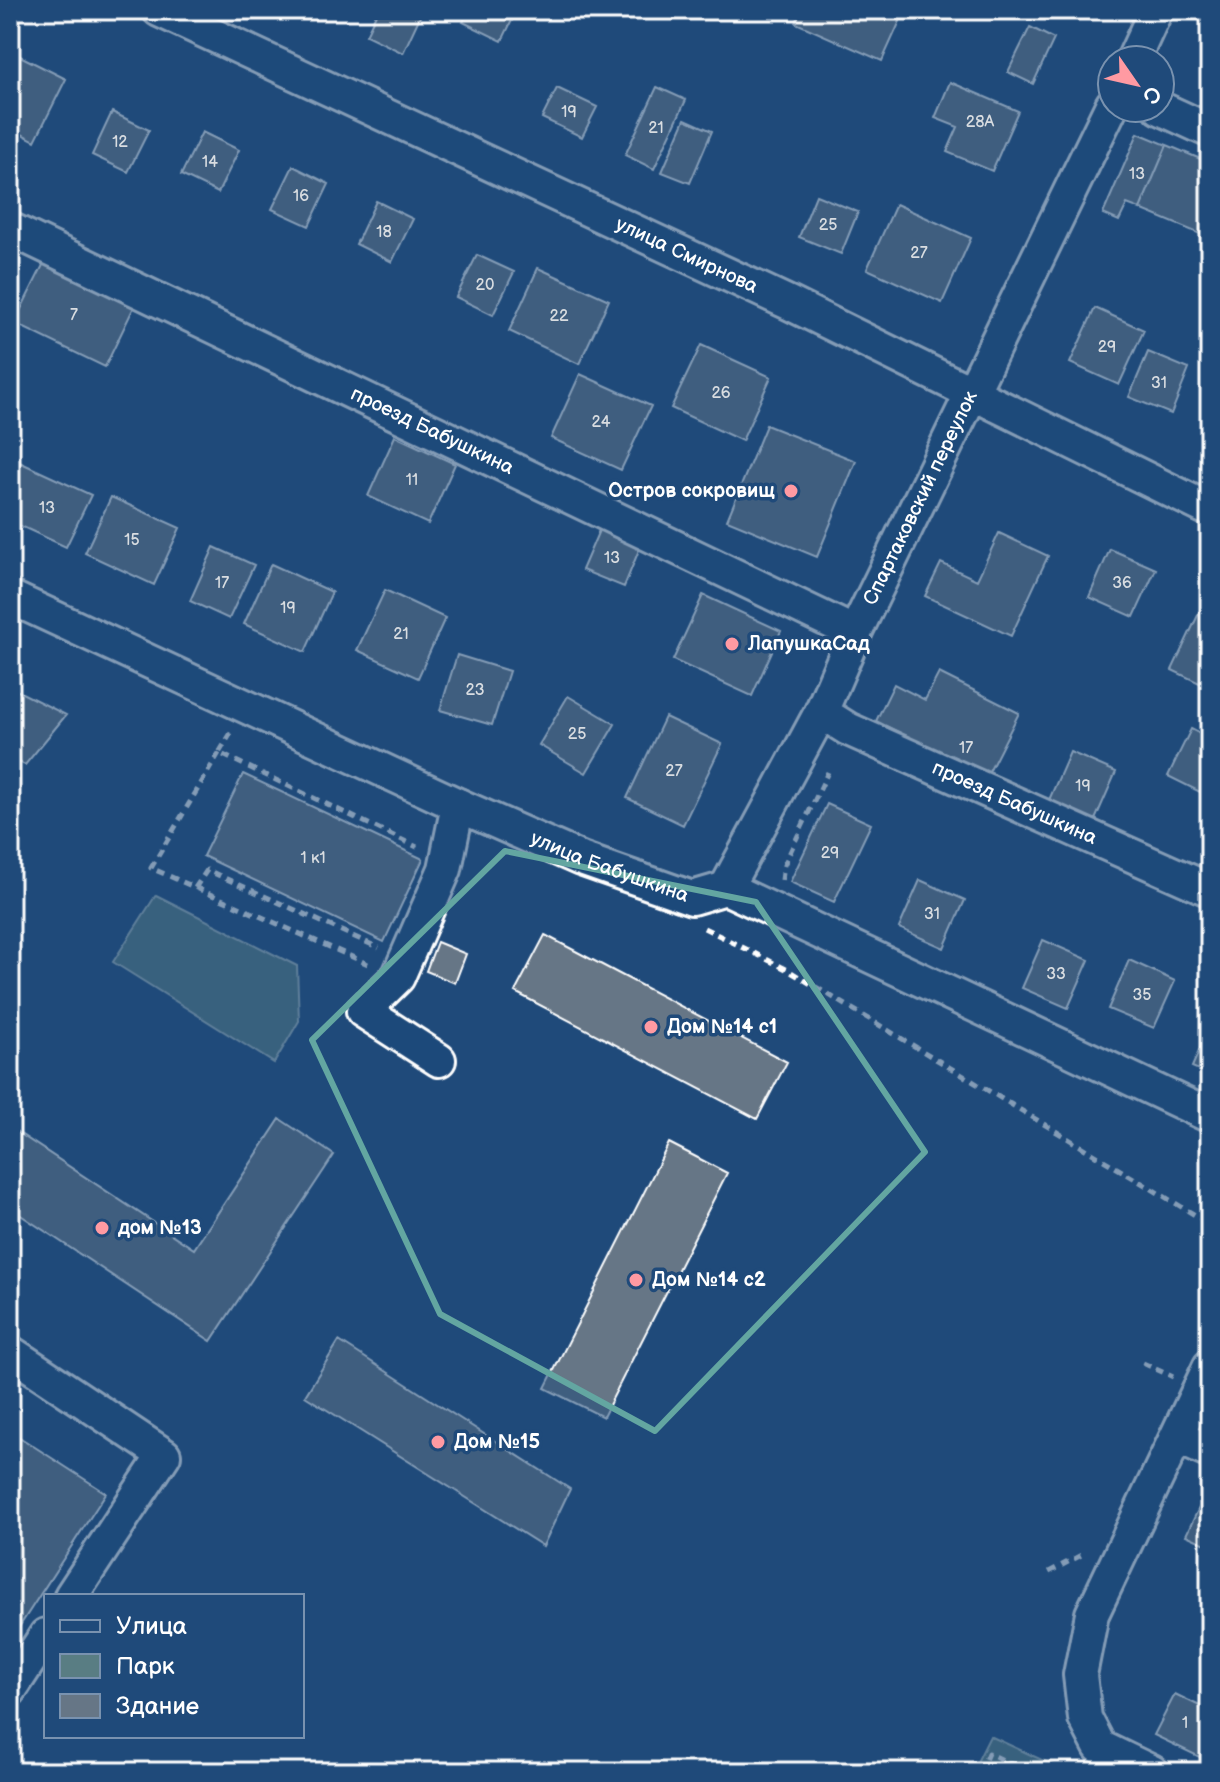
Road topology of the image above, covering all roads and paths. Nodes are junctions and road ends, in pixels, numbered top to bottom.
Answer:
1 (159, 10) edge
2 (1156, 10) edge
3 (1140, 44) edge
4 (1176, 115) edge
5 (1103, 124) edge
6 (1210, 131) edge
7 (10, 229) edge
8 (973, 393) junction
9 (1210, 510) edge
10 (10, 597) edge
11 (855, 633) junction
12 (821, 712) junction
13 (222, 722) dead end
14 (219, 753) junction
15 (458, 805) junction
16 (447, 861) junction
17 (195, 888) junction
18 (726, 888) junction
19 (1210, 890) edge
20 (692, 898) junction
21 (393, 965) junction
22 (439, 1060) dead end
23 (1210, 1116) edge
24 (1210, 1224) edge
25 (10, 1352) edge
26 (1210, 1366) edge
27 (1177, 1437) junction
28 (1210, 1452) edge
29 (72, 1594) edge
30 (44, 1638) edge
31 (10, 1690) edge
32 (980, 1772) edge
33 (1029, 1772) edge
34 (1152, 1772) edge

1 - 8 street, улица Смирнова
2 - 3 street
4 - 6 street
5 - 8 street, Спартаковский переулок
7 - 11 street, проезд Бабушкина
8 - 9 street, улица Смирнова
8 - 11 street, Спартаковский переулок
10 - 15 street, улица Бабушкина
11 - 12 street, Спартаковский переулок
12 - 18 street, Спартаковский переулок
12 - 19 street, проезд Бабушкина
13 - 14 path
14 - 16 path
14 - 17 path
15 - 16 street
15 - 20 street, улица Бабушкина
16 - 21 street
17 - 21 path
17 - 21 path
18 - 20 street, улица Бабушкина
18 - 23 street
20 - 24 path
21 - 22 street
25 - 29 street
26 - 27 street
27 - 28 street
27 - 34 street
30 - 31 street
32 - 33 path

